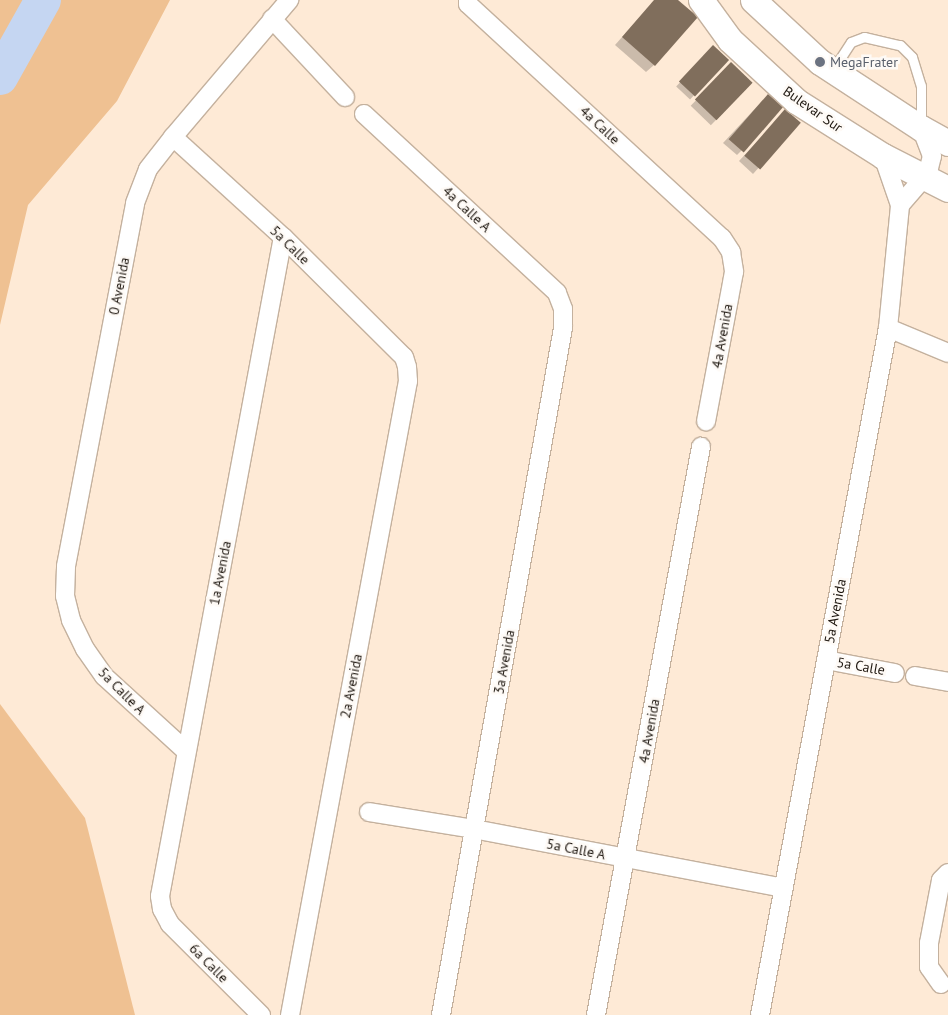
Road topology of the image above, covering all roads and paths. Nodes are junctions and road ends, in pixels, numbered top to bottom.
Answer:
1 (289, 0) edge
2 (468, 0) edge
3 (701, 0) edge
4 (753, 0) edge
5 (272, 19) junction
6 (832, 71) junction
7 (345, 97) dead end
8 (364, 114) dead end
9 (921, 128) junction
10 (173, 137) junction
11 (948, 143) edge
12 (882, 156) junction
13 (924, 177) junction
14 (948, 189) edge
15 (900, 206) junction
16 (283, 237) junction
17 (730, 252) joint
18 (563, 309) joint
19 (888, 328) junction
20 (948, 353) edge
21 (404, 357) joint
22 (706, 421) dead end
23 (701, 447) dead end
24 (71, 620) joint
25 (826, 660) junction
26 (896, 673) dead end
27 (915, 676) dead end
28 (948, 682) edge
29 (186, 752) junction
30 (369, 812) dead end
31 (474, 829) junction
32 (625, 858) junction
33 (948, 873) edge
34 (783, 888) junction
35 (162, 909) joint
36 (941, 984) dead end
37 (261, 1015) edge
38 (290, 1015) edge
39 (441, 1015) edge
40 (596, 1015) edge
41 (760, 1015) edge

1 - 5 street, 0 Avenida
2 - 17 street, 4a Calle
3 - 12 main road, Bulevar Sur
4 - 6 main road
5 - 7 street
5 - 10 street, 0 Avenida
6 - 9 main road
6 - 9 lane
8 - 18 street, 4a Calle A
9 - 11 main road
9 - 13 street
10 - 16 street, 5a Calle
10 - 24 street, 0 Avenida
12 - 13 main road, Bulevar Sur
12 - 15 street, 5a Avenida
13 - 14 main road, Bulevar Sur
13 - 15 street
15 - 19 street, 5a Avenida
16 - 21 street, 5a Calle
16 - 29 street, 1a Avenida
17 - 22 street, 4a Avenida
18 - 31 street, 3a Avenida
19 - 20 street
19 - 25 street, 5a Avenida
21 - 38 street, 2a Avenida
23 - 32 street, 4a Avenida
24 - 29 street, 5a Calle A
25 - 26 street, 5a Calle
25 - 34 street, 5a Avenida
27 - 28 street
29 - 35 street, 1a Avenida
30 - 31 street, 5a Calle A
31 - 32 street, 5a Calle A
31 - 39 street, 3a Avenida
32 - 34 street, 5a Calle A
32 - 40 street, 4a Avenida
33 - 36 street
34 - 41 street, 5a Avenida
35 - 37 street, 6a Calle

